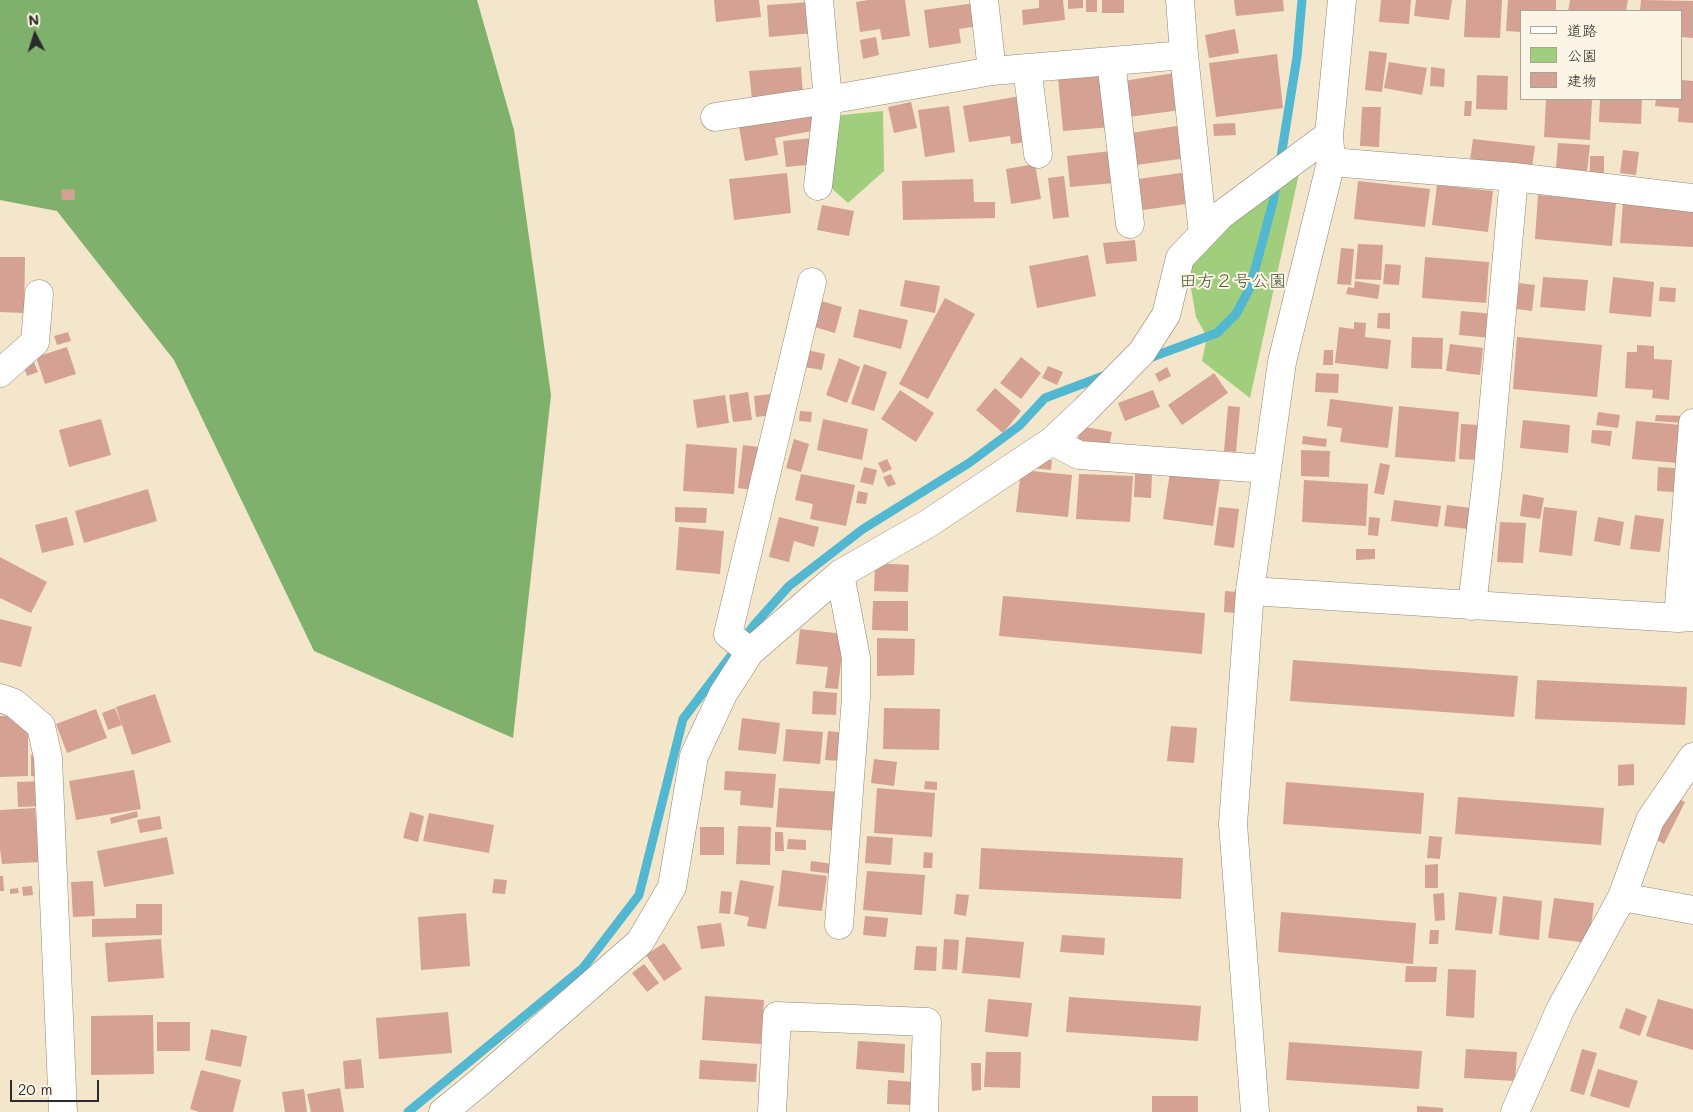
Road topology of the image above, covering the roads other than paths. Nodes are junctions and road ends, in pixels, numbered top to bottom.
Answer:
1 (818, 0) edge
2 (984, 0) edge
3 (1180, 0) edge
4 (1342, 0) edge
5 (1184, 55) junction
6 (1111, 61) junction
7 (1027, 68) junction
8 (992, 71) junction
9 (828, 100) junction
10 (715, 116) dead end
11 (1329, 135) junction
12 (1038, 154) dead end
13 (1331, 162) junction
14 (1514, 177) junction
15 (818, 186) dead end
16 (1693, 198) edge
17 (1130, 224) dead end
18 (1203, 234) junction
19 (812, 282) dead end
20 (39, 294) dead end
21 (0, 374) edge
22 (1693, 422) edge
23 (1052, 441) junction
24 (1266, 469) junction
25 (840, 574) junction
26 (1250, 591) junction
27 (1472, 606) junction
28 (1686, 618) edge
29 (750, 652) junction
30 (0, 698) edge
31 (1693, 757) edge
32 (1622, 897) junction
33 (1693, 910) edge
34 (839, 925) dead end
35 (63, 1112) edge
36 (443, 1112) edge
37 (772, 1112) edge
38 (924, 1112) edge
39 (1255, 1112) edge
40 (1514, 1112) edge

1 - 9 street
2 - 8 street
3 - 5 street
4 - 11 street
5 - 6 street
5 - 18 street
6 - 7 street
6 - 17 street
7 - 8 street
7 - 12 street
8 - 9 street
9 - 10 street
9 - 15 street
11 - 13 street
11 - 18 street
13 - 14 street
13 - 24 street
14 - 16 street
14 - 27 street
18 - 23 street
19 - 29 street
20 - 21 street
22 - 28 street
23 - 24 street
23 - 25 street
24 - 26 street
25 - 29 street
25 - 34 street
26 - 27 street
26 - 39 street
27 - 28 street
29 - 36 street
30 - 35 street
31 - 32 street
32 - 33 street
32 - 40 street
37 - 38 street

